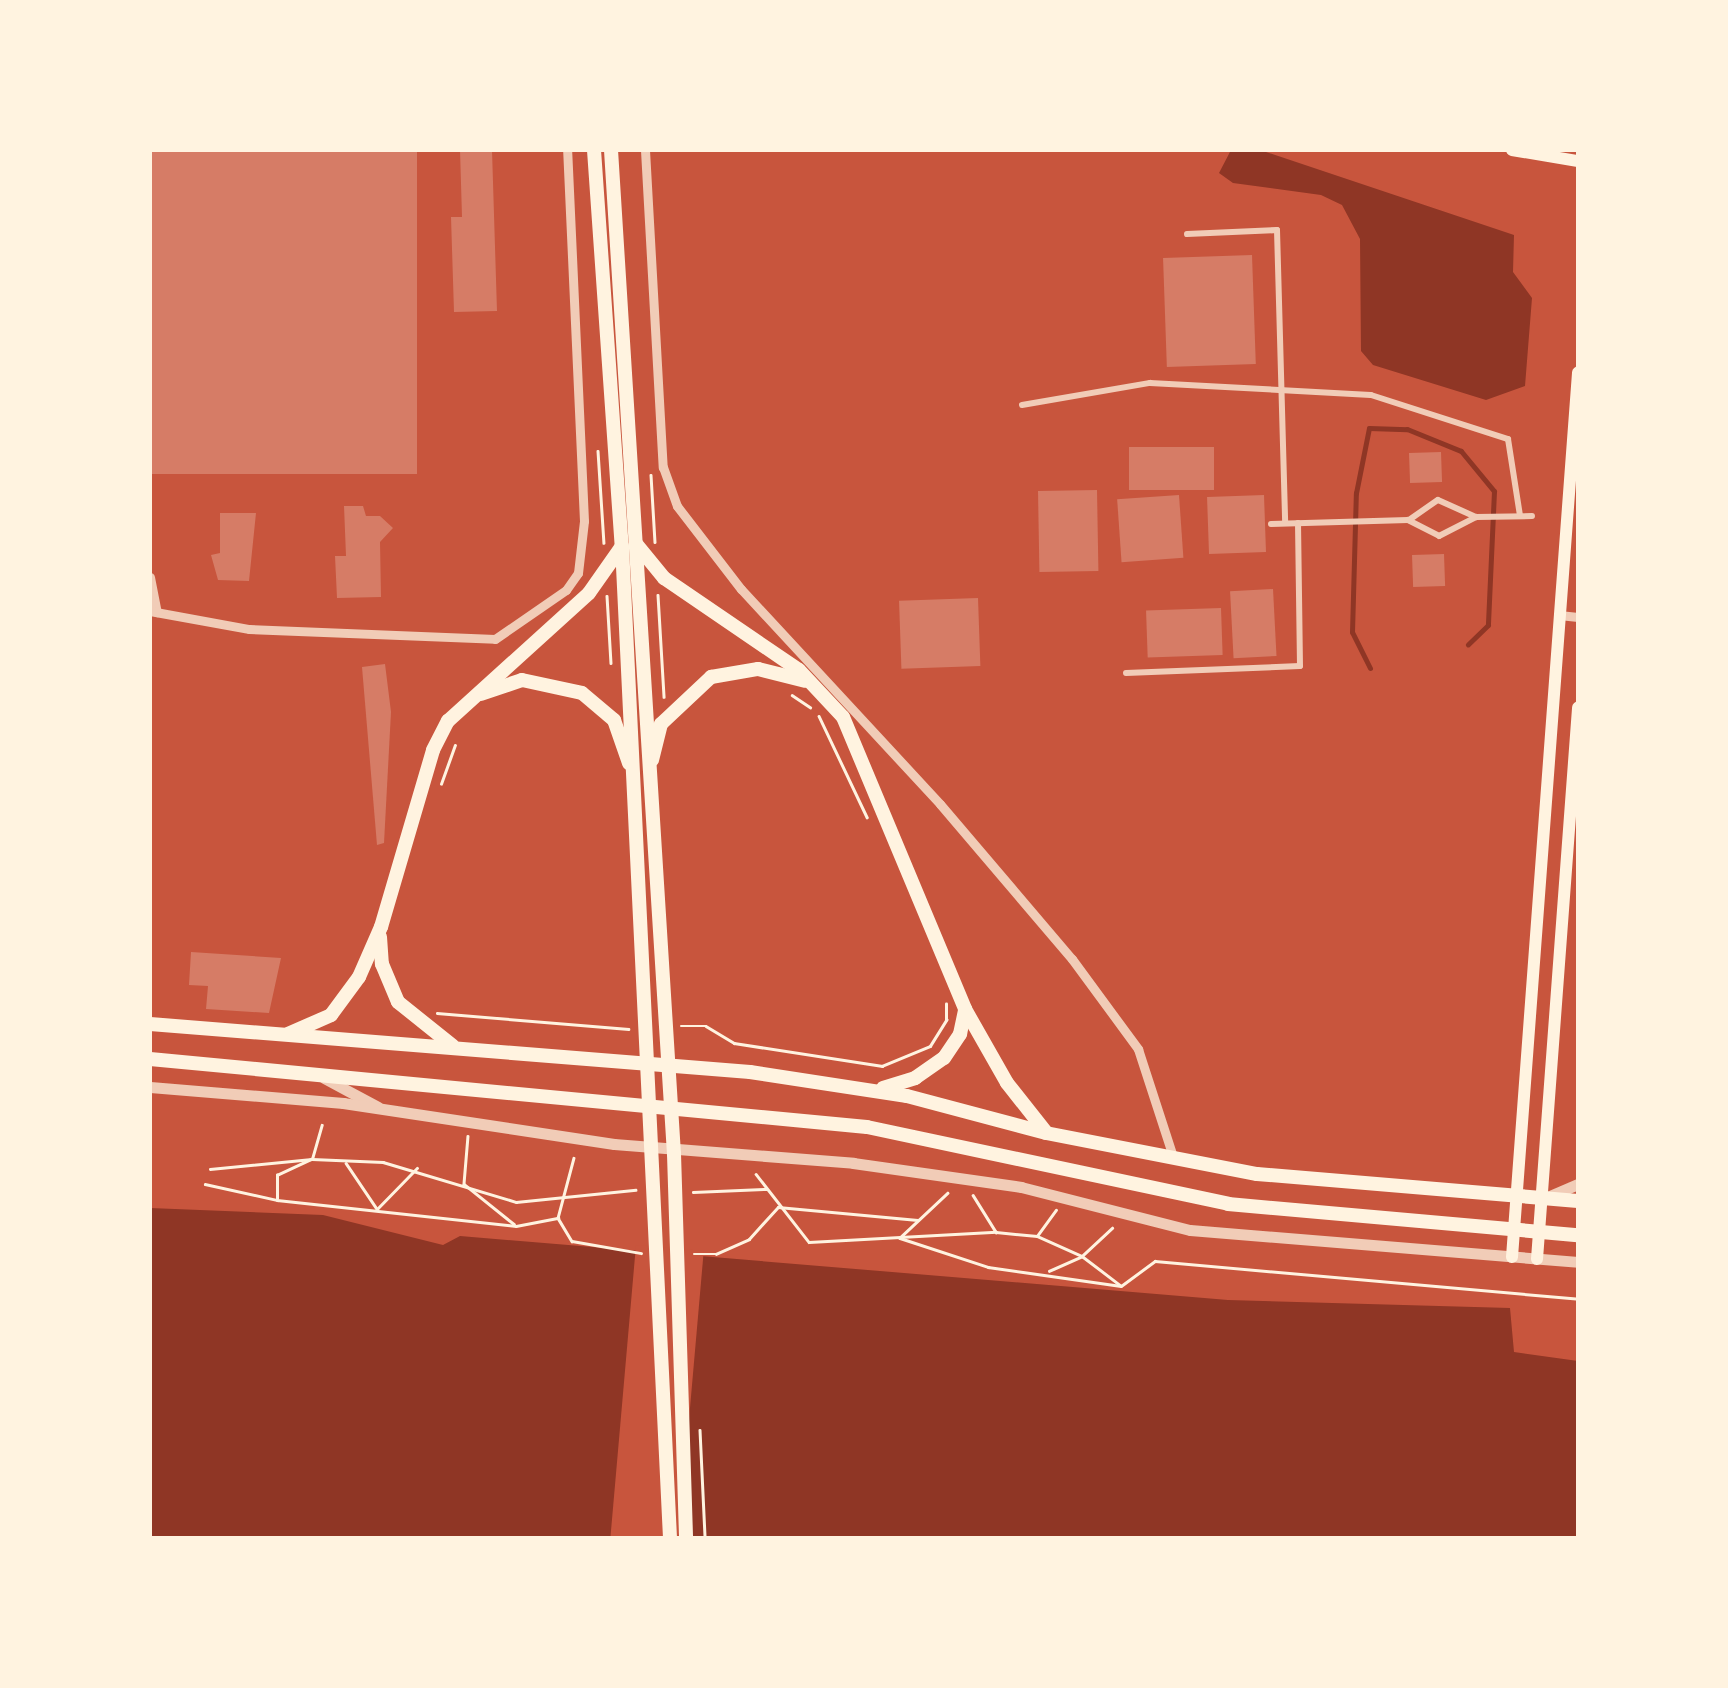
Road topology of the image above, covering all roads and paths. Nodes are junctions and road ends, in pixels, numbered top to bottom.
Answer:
1 (567, 150) edge
2 (594, 150) edge
3 (611, 150) edge
4 (645, 150) edge
5 (1512, 150) edge
6 (1578, 160) edge
7 (1186, 234) dead end
8 (1578, 372) edge
9 (1277, 385) junction
10 (1022, 405) dead end
11 (598, 445) dead end
12 (1520, 516) junction
13 (1532, 516) dead end
14 (1476, 518) junction
15 (1408, 520) junction
16 (1285, 523) junction
17 (1298, 523) junction
18 (1271, 524) dead end
19 (629, 545) junction
20 (605, 560) dead end
21 (150, 577) edge
22 (606, 579) dead end
23 (154, 612) edge
24 (1559, 616) junction
25 (1578, 616) edge
26 (611, 671) dead end
27 (1126, 673) dead end
28 (820, 688) junction
29 (784, 690) dead end
30 (468, 702) junction
31 (1578, 708) edge
32 (461, 731) dead end
33 (642, 784) junction
34 (437, 796) dead end
35 (868, 821) dead end
36 (382, 926) junction
37 (942, 994) dead end
38 (426, 1006) dead end
39 (680, 1008) dead end
40 (966, 1009) junction
41 (631, 1021) dead end
42 (150, 1024) edge
43 (665, 1027) dead end
44 (633, 1028) dead end
45 (681, 1028) dead end
46 (282, 1036) junction
47 (632, 1041) dead end
48 (456, 1048) junction
49 (150, 1060) edge
50 (320, 1076) junction
51 (150, 1087) edge
52 (866, 1089) junction
53 (392, 1115) junction
54 (322, 1125) dead end
55 (468, 1125) junction
56 (1046, 1132) junction
57 (574, 1158) dead end
58 (312, 1159) junction
59 (1174, 1160) junction
60 (344, 1161) junction
61 (418, 1167) junction
62 (210, 1168) dead end
63 (756, 1174) dead end
64 (640, 1179) dead end
65 (205, 1184) dead end
66 (464, 1184) junction
67 (690, 1184) dead end
68 (1578, 1184) edge
69 (766, 1189) junction
70 (642, 1190) dead end
71 (678, 1191) dead end
72 (949, 1192) dead end
73 (973, 1194) dead end
74 (564, 1195) junction
75 (643, 1197) dead end
76 (1518, 1197) junction
77 (1542, 1199) junction
78 (277, 1200) junction
79 (1578, 1200) edge
80 (691, 1204) dead end
81 (778, 1207) junction
82 (376, 1209) junction
83 (1056, 1209) dead end
84 (558, 1218) junction
85 (919, 1220) junction
86 (516, 1226) junction
87 (1113, 1226) dead end
88 (1514, 1231) junction
89 (996, 1232) junction
90 (1539, 1232) junction
91 (1578, 1235) edge
92 (1037, 1236) junction
93 (900, 1238) junction
94 (693, 1243) dead end
95 (648, 1253) dead end
96 (682, 1254) dead end
97 (1082, 1256) junction
98 (1512, 1257) junction
99 (1537, 1259) junction
100 (1578, 1262) edge
101 (694, 1263) dead end
102 (1048, 1271) junction
103 (1121, 1286) junction
104 (1578, 1299) edge
105 (699, 1420) dead end
106 (670, 1538) edge
107 (686, 1538) edge
108 (705, 1538) edge

1 - 23 street
2 - 19 main road
3 - 19 main road
4 - 59 street
5 - 6 main road
7 - 9 street
8 - 24 main road
9 - 10 street
9 - 12 street
9 - 16 street
11 - 20 path
12 - 13 street
12 - 14 street
14 - 15 street
14 - 15 street
15 - 17 street
16 - 17 street
16 - 18 street
17 - 27 street
19 - 28 main road
19 - 30 main road
19 - 33 main road
21 - 23 street
22 - 26 path
24 - 25 street
24 - 76 main road
28 - 33 main road
28 - 40 main road
29 - 35 path
30 - 33 main road
30 - 36 main road
31 - 77 main road
32 - 34 path
33 - 106 main road
33 - 107 main road
36 - 46 main road
36 - 48 main road
37 - 43 path
38 - 44 path
39 - 45 path
40 - 52 main road
40 - 56 main road
41 - 47 path
42 - 46 main road
46 - 48 main road
48 - 52 main road
49 - 50 main road
50 - 53 street
50 - 88 main road
51 - 53 street
52 - 56 main road
53 - 55 street
54 - 58 path
55 - 66 path
55 - 98 street
56 - 59 main road
57 - 74 path
58 - 60 path
58 - 62 path
58 - 78 path
59 - 76 main road
60 - 61 path
60 - 82 path
61 - 66 path
61 - 82 path
63 - 69 path
64 - 75 path
65 - 78 path
66 - 74 path
66 - 86 path
67 - 80 path
68 - 77 street
69 - 71 path
69 - 81 path
70 - 74 path
72 - 85 path
73 - 89 path
74 - 84 path
76 - 77 main road
76 - 88 main road
77 - 79 main road
77 - 90 main road
78 - 82 path
81 - 85 path
81 - 93 path
81 - 96 path
82 - 86 path
83 - 92 path
84 - 86 path
84 - 95 path
85 - 93 path
87 - 97 path
88 - 90 main road
88 - 98 main road
89 - 92 path
89 - 93 path
90 - 91 main road
90 - 99 main road
92 - 97 path
93 - 102 path
94 - 101 path
97 - 102 path
97 - 103 path
98 - 99 street
99 - 100 street
102 - 103 path
103 - 104 path
105 - 108 path

